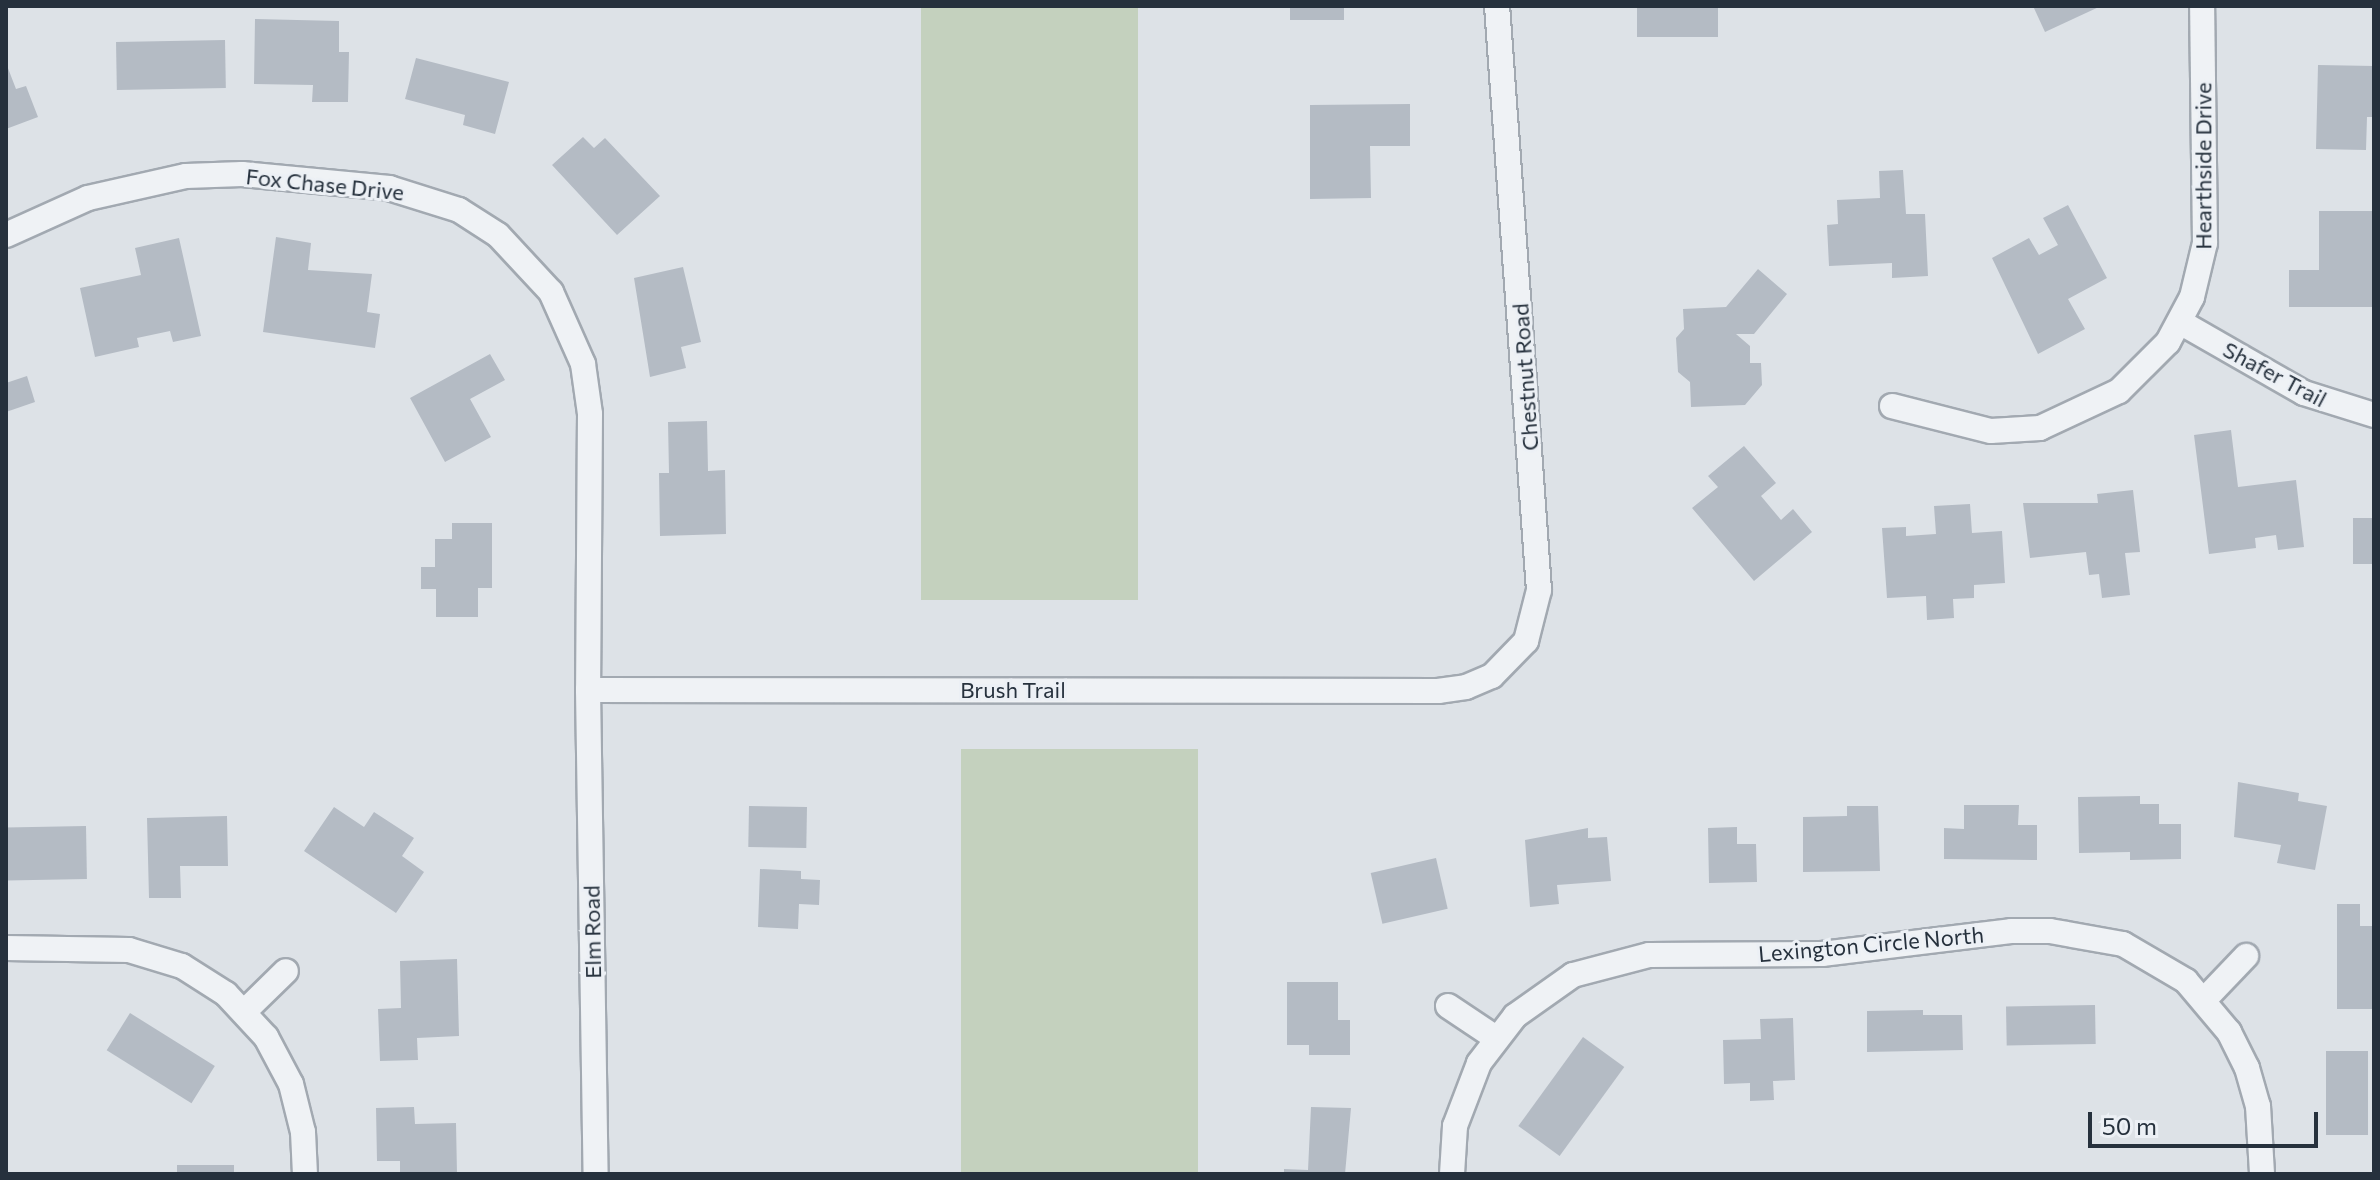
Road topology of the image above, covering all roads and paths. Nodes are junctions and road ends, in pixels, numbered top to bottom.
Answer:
1 (1497, 6) edge
2 (2202, 6) edge
3 (6, 235) edge
4 (2180, 322) junction
5 (1892, 406) dead end
6 (2374, 415) edge
7 (588, 690) junction
8 (1438, 691) joint
9 (6, 948) edge
10 (2246, 956) dead end
11 (286, 971) dead end
12 (2204, 1000) junction
13 (1448, 1006) dead end
14 (245, 1011) junction
15 (1496, 1038) junction
16 (305, 1174) edge
17 (596, 1174) edge
18 (1452, 1174) edge
19 (2262, 1174) edge

1 - 8 street, Chestnut Road
2 - 4 street, Hearthside Drive
3 - 7 street, Fox Chase Drive
4 - 5 street, Hearthside Drive
4 - 6 street, Shafer Trail
7 - 8 street, Brush Trail
7 - 17 street, Elm Road
9 - 14 street
10 - 12 street
11 - 14 street
12 - 15 street, Lexington Circle North
12 - 19 street, Lexington Circle North
13 - 15 street
14 - 16 street
15 - 18 street, Lexington Circle North

